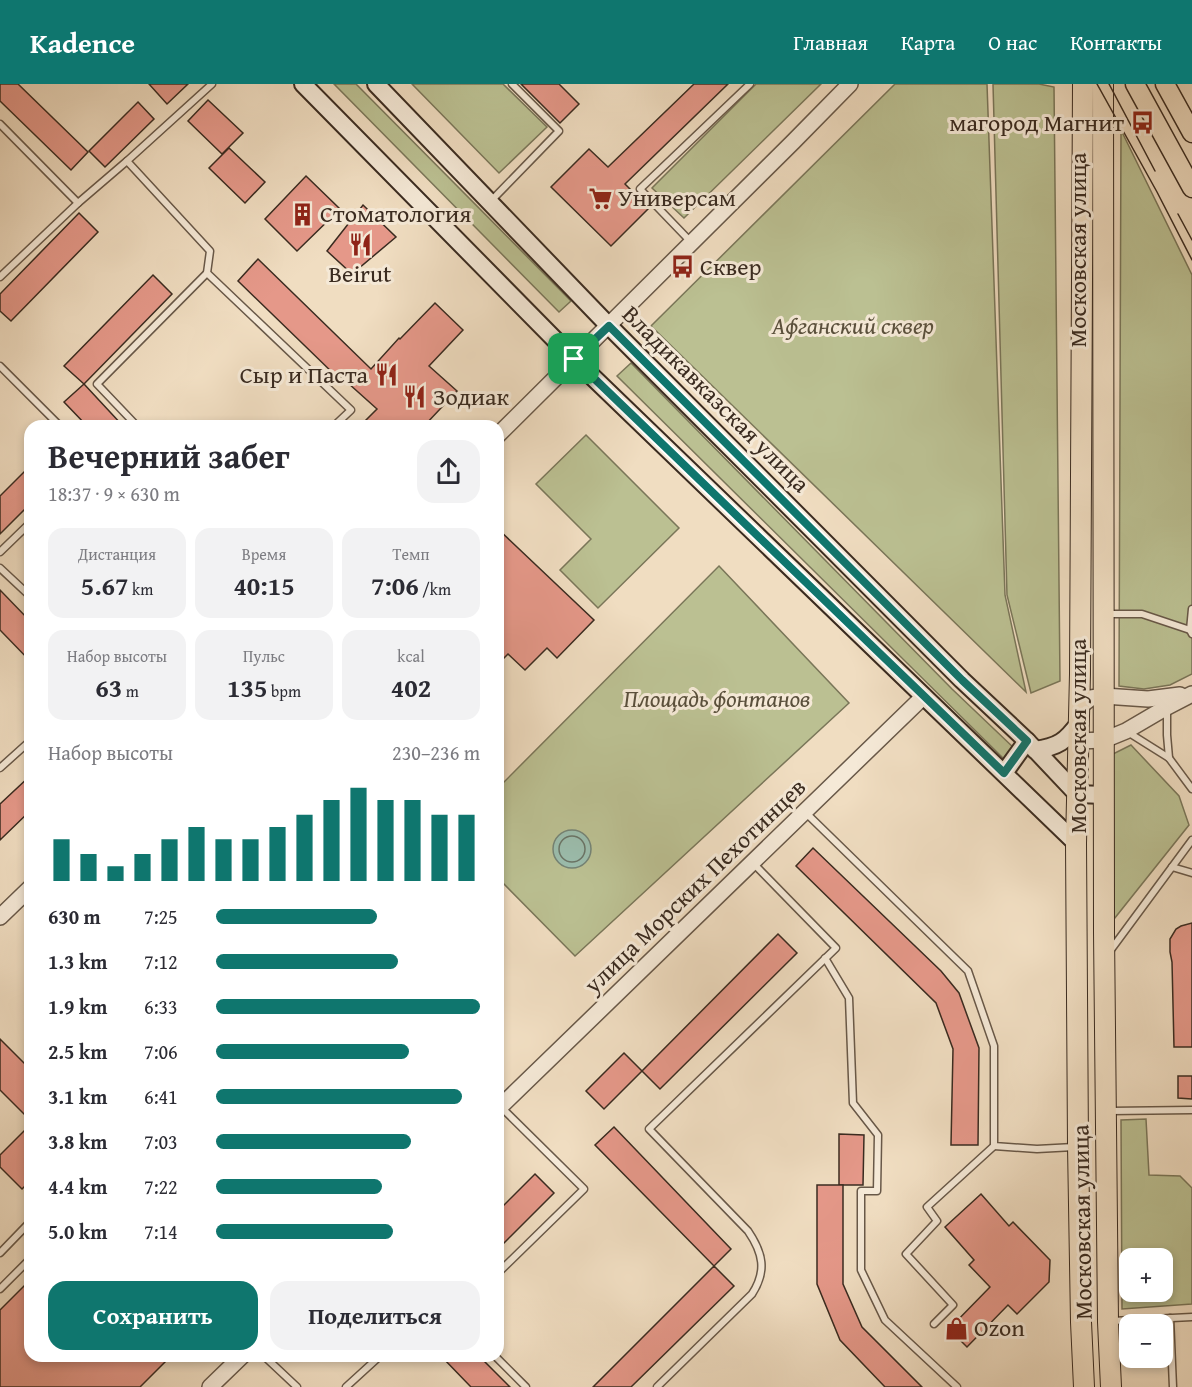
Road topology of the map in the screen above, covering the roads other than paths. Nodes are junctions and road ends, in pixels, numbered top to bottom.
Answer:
1 (212, 84) edge
2 (303, 84) edge
3 (376, 84) edge
4 (512, 84) edge
5 (750, 84) edge
6 (850, 84) edge
7 (1083, 84) edge
8 (1103, 84) edge
9 (1135, 84) edge
10 (1165, 84) edge
11 (0, 124) edge
12 (1192, 133) edge
13 (127, 161) junction
14 (1192, 188) edge
15 (490, 202) junction
16 (78, 203) junction
17 (692, 243) junction
18 (207, 273) junction
19 (0, 277) edge
20 (609, 326) junction
21 (574, 359) junction
22 (0, 366) edge
23 (54, 420) edge
24 (131, 420) edge
25 (340, 420) edge
26 (504, 429) edge
27 (24, 529) edge
28 (0, 552) edge
29 (0, 568) edge
30 (24, 590) edge
31 (1192, 609) edge
32 (1103, 614) junction
33 (1191, 632) edge
34 (1192, 694) edge
35 (924, 696) junction
36 (1104, 696) junction
37 (1167, 706) junction
38 (1079, 724) junction
39 (1126, 730) junction
40 (1104, 740) junction
41 (24, 746) edge
42 (1031, 746) junction
43 (1169, 758) junction
44 (0, 768) edge
45 (1004, 773) junction
46 (1192, 789) edge
47 (1077, 794) junction
48 (1104, 795) junction
49 (805, 812) junction
50 (1192, 840) edge
51 (1076, 843) junction
52 (752, 862) junction
53 (1172, 867) junction
54 (1192, 873) edge
55 (24, 894) edge
56 (0, 917) edge
57 (825, 957) junction
58 (1104, 959) junction
59 (504, 1102) edge
60 (1192, 1110) edge
61 (1106, 1111) junction
62 (504, 1112) edge
63 (994, 1146) junction
64 (1078, 1146) junction
65 (24, 1228) edge
66 (0, 1253) edge
67 (24, 1265) edge
68 (504, 1267) edge
69 (0, 1289) edge
70 (1192, 1317) edge
71 (1173, 1318) edge
72 (1119, 1321) edge
73 (1108, 1322) junction
74 (934, 1324) dead end
75 (236, 1362) edge
76 (270, 1362) edge
77 (373, 1362) edge
78 (501, 1362) edge
79 (1172, 1368) edge
80 (210, 1387) edge
81 (297, 1387) edge
82 (346, 1387) edge
83 (526, 1387) edge
84 (657, 1387) edge
85 (957, 1387) edge
86 (1084, 1387) edge
87 (1111, 1387) edge
88 (1173, 1387) edge

1 - 13 lane
2 - 21 main road
3 - 15 main road, Владикавказская улица
4 - 15 lane
5 - 17 lane
6 - 17 street
7 - 38 highway, Московская улица
8 - 32 highway, Московская улица
9 - 14 main road
10 - 12 main road
11 - 16 lane
13 - 16 lane
13 - 18 lane
15 - 20 main road, Владикавказская улица
16 - 19 lane
17 - 20 street
18 - 24 lane
18 - 25 lane
20 - 21 street
20 - 42 main road, Владикавказская улица
21 - 26 street
21 - 35 main road
22 - 23 lane
27 - 28 lane
29 - 30 lane
31 - 33 lane
32 - 33 lane
32 - 36 highway, Московская улица
34 - 36 street
34 - 37 street
35 - 45 main road
35 - 49 street, улица Морских Пехотинцев
36 - 38 street
36 - 40 highway, Московская улица
37 - 39 street
37 - 43 lane
38 - 40 street
38 - 42 main road
38 - 47 highway, Московская улица
39 - 40 street
39 - 43 lane
40 - 48 highway, Московская улица
41 - 44 lane
42 - 45 main road
42 - 47 main road, Владикавказская улица
43 - 46 lane
45 - 51 main road
47 - 48 main road
47 - 51 highway, Московская улица
48 - 58 highway, Московская улица
49 - 52 street, улица Морских Пехотинцев
49 - 63 lane
50 - 53 lane
51 - 64 highway, Московская улица
52 - 57 lane
52 - 59 street, улица Морских Пехотинцев
53 - 54 lane
53 - 58 lane
55 - 56 street
57 - 84 lane
57 - 85 lane
58 - 61 highway, Московская улица
60 - 61 lane
61 - 73 highway, Московская улица
62 - 68 lane
63 - 64 lane
63 - 74 lane
64 - 86 highway, Московская улица
65 - 66 lane
67 - 69 lane
70 - 71 lane
72 - 73 lane
73 - 87 highway, Московская улица
75 - 80 street
76 - 81 lane
77 - 82 lane
78 - 83 lane
79 - 88 lane

